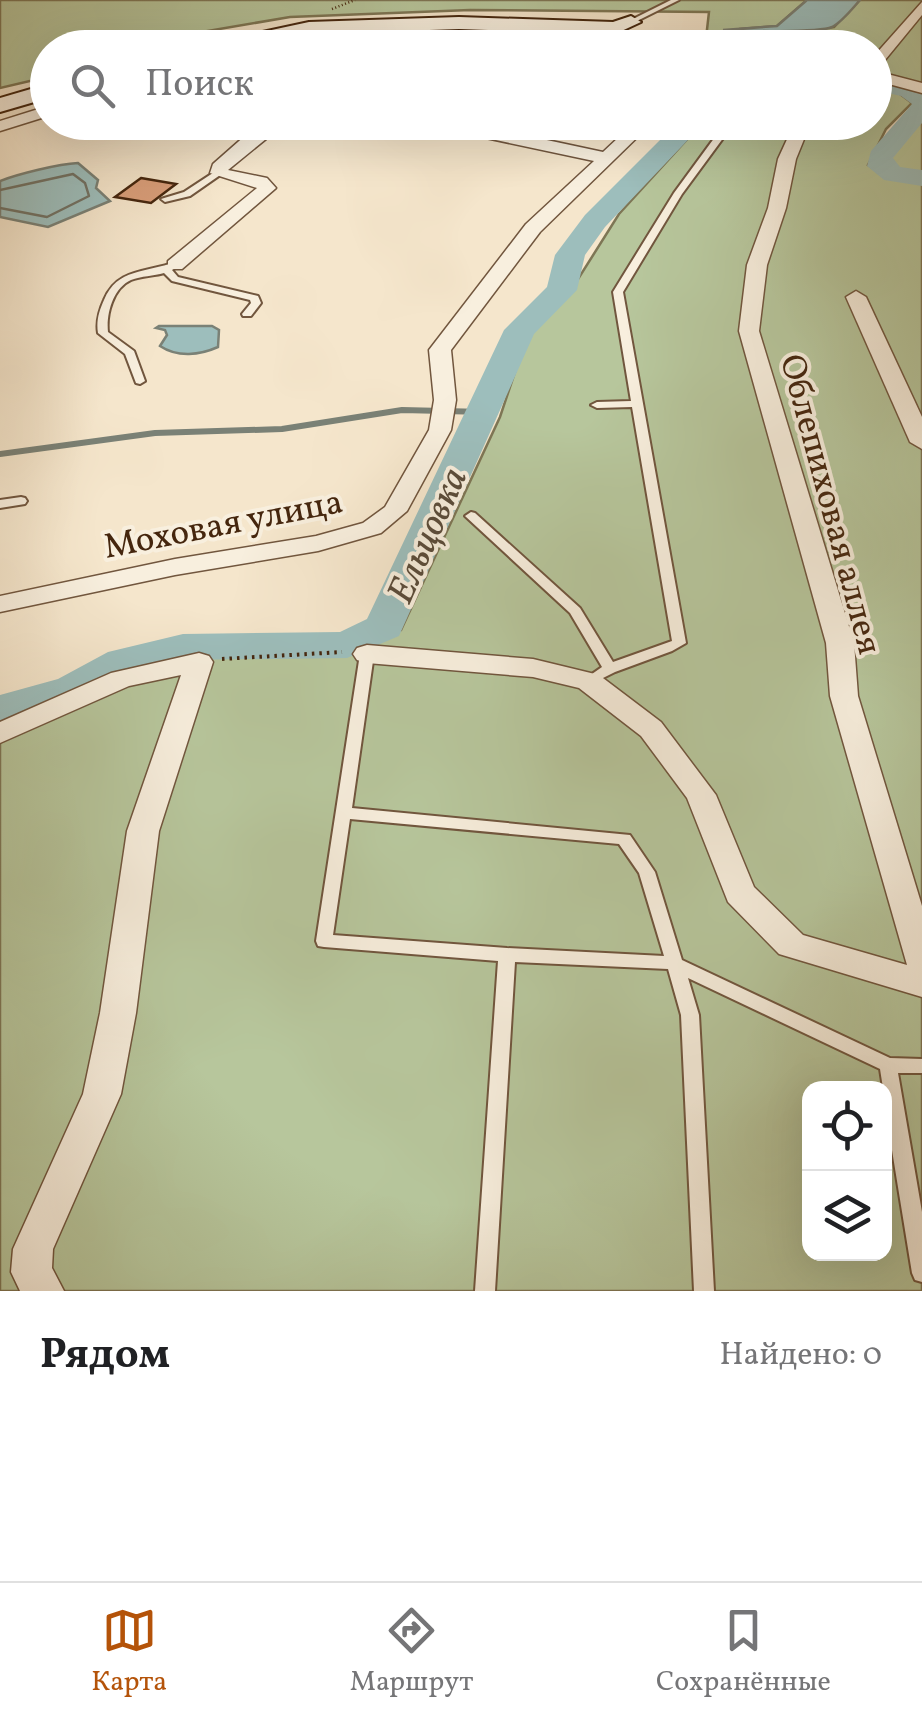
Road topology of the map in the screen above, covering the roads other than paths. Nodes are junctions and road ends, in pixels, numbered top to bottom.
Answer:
1 (676, 0) edge
2 (922, 6) edge
3 (405, 25) junction
4 (623, 25) junction
5 (561, 29) joint
6 (292, 30) edge
7 (399, 30) edge
8 (621, 30) edge
9 (892, 44) edge
10 (892, 80) edge
11 (922, 88) edge
12 (30, 96) edge
13 (0, 105) edge
14 (30, 110) edge
15 (30, 116) edge
16 (0, 126) edge
17 (255, 140) edge
18 (528, 140) edge
19 (626, 140) edge
20 (717, 140) edge
21 (796, 140) edge
22 (606, 158) junction
23 (218, 173) junction
24 (165, 199) dead end
25 (171, 268) junction
26 (856, 297) dead end
27 (248, 314) dead end
28 (140, 381) dead end
29 (638, 404) junction
30 (597, 405) dead end
31 (922, 442) edge
32 (21, 501) dead end
33 (0, 504) edge
34 (470, 516) dead end
35 (0, 604) edge
36 (366, 654) joint
37 (598, 674) junction
38 (0, 733) edge
39 (346, 813) junction
40 (507, 956) junction
41 (922, 962) edge
42 (672, 964) junction
43 (922, 983) edge
44 (888, 1064) junction
45 (922, 1066) edge
46 (922, 1273) edge
47 (43, 1291) edge
48 (485, 1291) edge
49 (704, 1291) edge

1 - 4 lane
2 - 9 street
3 - 5 street
3 - 6 street
3 - 7 street
4 - 5 street
4 - 8 street
10 - 11 street
12 - 13 street
13 - 14 street
15 - 16 street
17 - 23 street
18 - 22 street
19 - 22 street, Моховая улица
20 - 29 lane
21 - 41 street, Облепиховая аллея
22 - 35 street, Моховая улица
23 - 24 lane
23 - 25 street
25 - 27 lane
25 - 28 lane
26 - 31 street
29 - 30 lane
29 - 37 lane
32 - 33 lane
34 - 37 lane
36 - 37 street
36 - 39 lane
37 - 43 street
38 - 47 street
39 - 40 lane
39 - 42 lane
40 - 42 lane
40 - 48 lane
42 - 44 lane
42 - 49 lane
44 - 45 lane
44 - 46 lane

